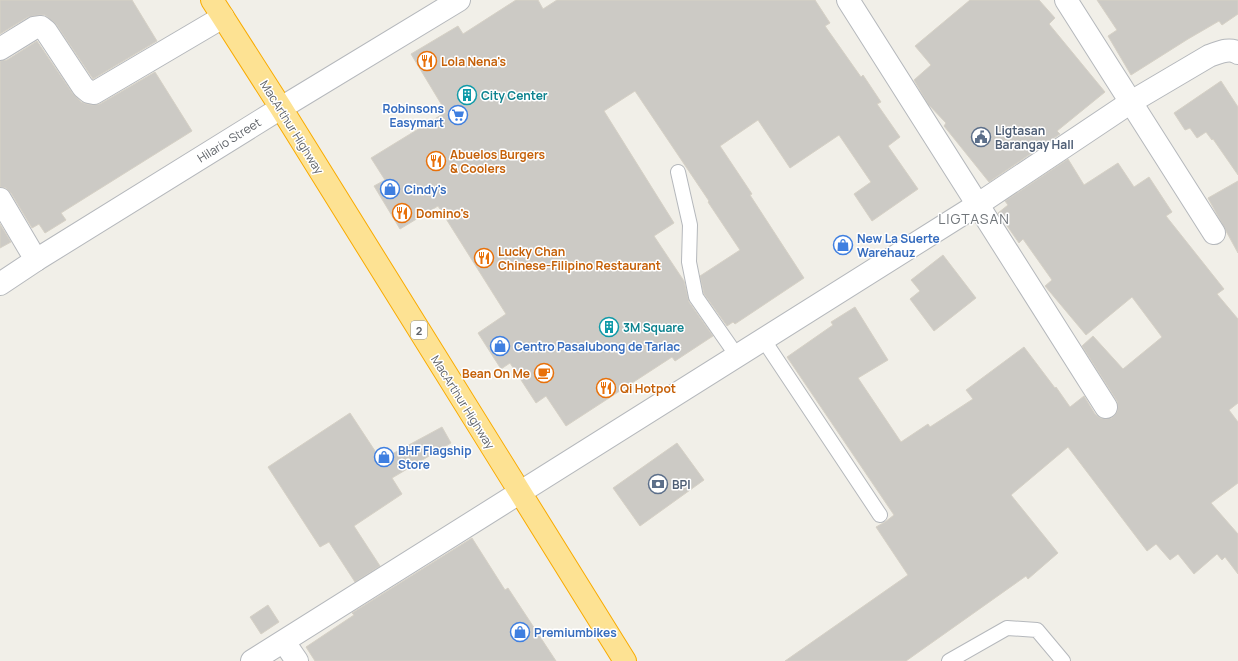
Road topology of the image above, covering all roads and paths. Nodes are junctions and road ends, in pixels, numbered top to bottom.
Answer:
1 (459, 0) edge
2 (848, 0) edge
3 (1066, 0) edge
4 (218, 9) edge
5 (0, 49) edge
6 (1238, 53) edge
7 (1131, 102) junction
8 (281, 108) junction
9 (678, 172) dead end
10 (0, 199) edge
11 (976, 205) junction
12 (1214, 233) dead end
13 (36, 260) junction
14 (0, 284) edge
15 (763, 339) junction
16 (737, 356) junction
17 (1106, 406) dead end
18 (520, 493) junction
19 (880, 515) dead end
20 (284, 642) junction
21 (252, 661) edge
22 (298, 661) edge
23 (625, 661) edge
24 (949, 661) edge
25 (1063, 661) edge

1 - 8 street, Hilario Street
2 - 11 street
3 - 7 street
4 - 5 street
4 - 8 highway, MacArthur Highway / 2
6 - 7 street
7 - 11 street
7 - 12 street
8 - 13 street, Hilario Street
8 - 18 highway, MacArthur Highway / 2
9 - 16 lane
10 - 13 street
11 - 15 street
11 - 17 street
13 - 14 street, Hilario Street
15 - 16 street
15 - 19 lane
16 - 18 street
18 - 20 street
18 - 23 highway, MacArthur Highway / 2
20 - 21 street
20 - 22 street
24 - 25 lane

